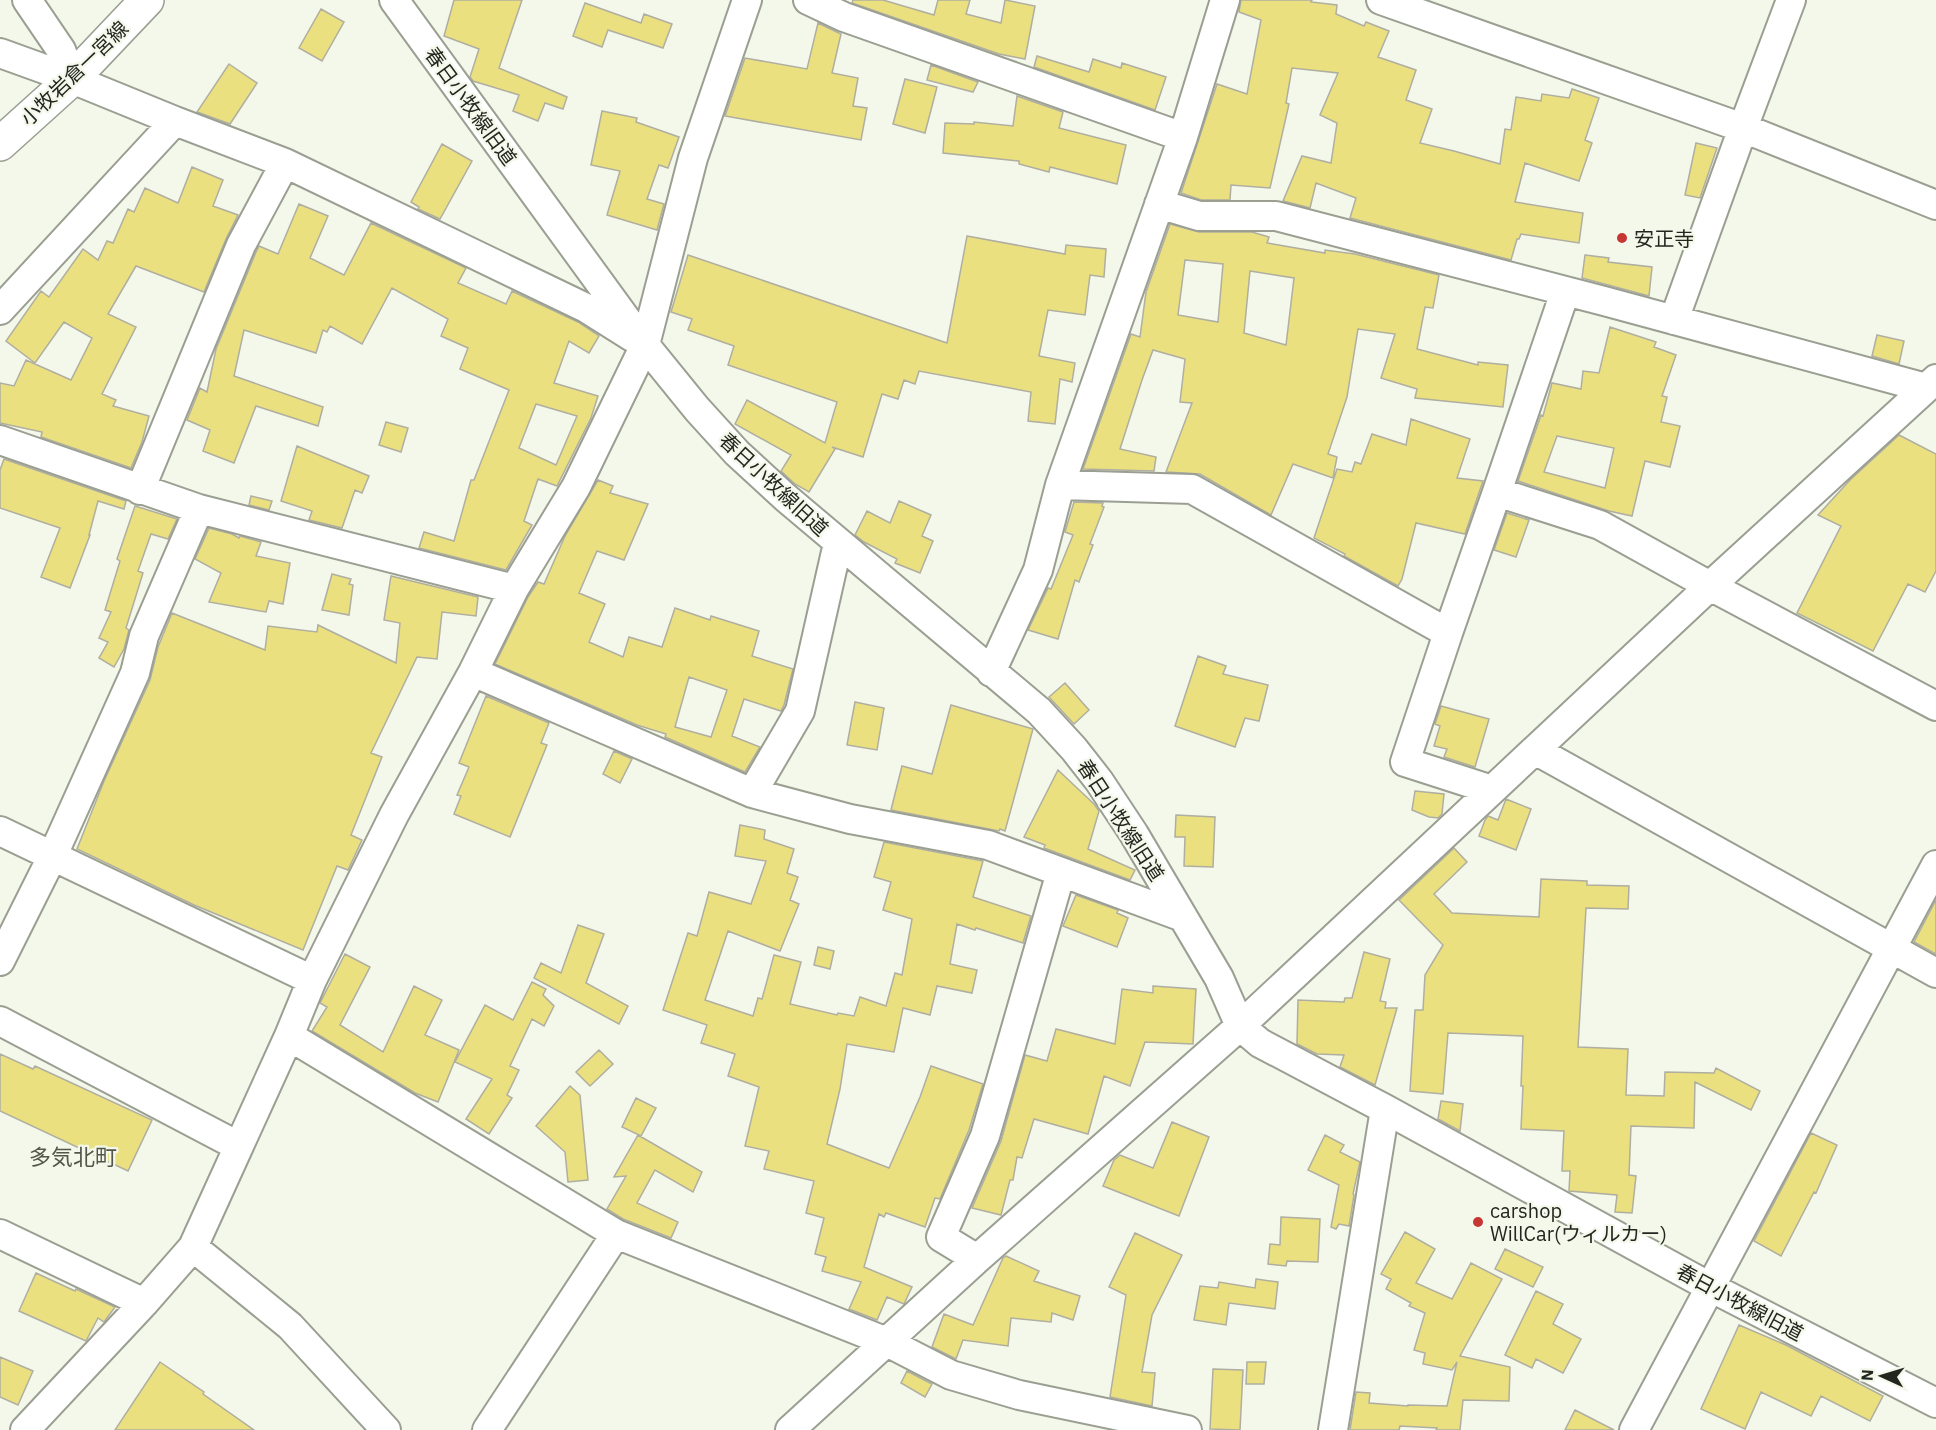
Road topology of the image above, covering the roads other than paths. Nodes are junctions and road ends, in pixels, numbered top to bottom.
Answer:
1 (27, 0) edge
2 (147, 0) edge
3 (394, 0) edge
4 (747, 0) edge
5 (808, 0) edge
6 (1225, 0) edge
7 (1381, 0) edge
8 (1791, 0) edge
9 (0, 53) edge
10 (72, 79) junction
11 (175, 121) junction
12 (1743, 129) junction
13 (1183, 137) junction
14 (0, 144) edge
15 (285, 163) junction
16 (1159, 204) junction
17 (1936, 205) edge
18 (1565, 292) junction
19 (0, 310) edge
20 (1674, 321) junction
21 (645, 345) junction
22 (1931, 383) edge
23 (0, 440) edge
24 (1060, 485) junction
25 (140, 490) junction
26 (1497, 492) junction
27 (199, 509) junction
28 (838, 543) junction
29 (1710, 586) junction
30 (514, 589) junction
31 (1448, 633) junction
32 (473, 672) junction
33 (992, 672) junction
34 (1936, 706) edge
35 (1535, 750) junction
36 (1492, 790) junction
37 (752, 793) junction
38 (0, 831) edge
39 (53, 855) junction
40 (1936, 865) edge
41 (1061, 872) junction
42 (1183, 917) junction
43 (1890, 949) junction
44 (0, 961) edge
45 (1936, 974) edge
46 (312, 980) junction
47 (0, 1021) edge
48 (1240, 1026) junction
49 (289, 1036) junction
50 (1385, 1109) junction
51 (238, 1146) junction
52 (0, 1234) edge
53 (615, 1234) junction
54 (193, 1247) junction
55 (977, 1259) junction
56 (1710, 1287) junction
57 (144, 1303) junction
58 (887, 1342) junction
59 (1936, 1404) edge
60 (25, 1430) edge
61 (386, 1430) edge
62 (487, 1430) edge
63 (790, 1430) edge
64 (1187, 1430) edge
65 (1333, 1430) edge
66 (1634, 1430) edge

1 - 10 street
2 - 10 main road, 小牧岩倉一宮線
3 - 21 street, 春日小牧線旧道
4 - 21 street
5 - 13 street
6 - 13 street
7 - 12 street
8 - 12 street
9 - 10 street
10 - 11 street
10 - 14 main road, 小牧岩倉一宮線
11 - 15 street
11 - 19 street
12 - 17 street
12 - 20 street
13 - 16 street
15 - 21 street
15 - 25 street
16 - 18 street
16 - 24 street
18 - 20 street
18 - 26 street
20 - 22 street
21 - 28 street, 春日小牧線旧道
21 - 30 street
22 - 29 street
23 - 25 street
24 - 31 street
24 - 33 street
25 - 27 street
26 - 29 street
26 - 31 street
27 - 30 street
27 - 39 street
28 - 33 street, 春日小牧線旧道
28 - 37 street
29 - 34 street
29 - 35 street
30 - 32 street
31 - 36 street
32 - 37 street
32 - 46 street
33 - 42 street, 春日小牧線旧道
35 - 36 street
35 - 43 street
36 - 48 street
37 - 41 street
38 - 39 street
39 - 44 street
39 - 46 street
40 - 43 street
41 - 42 street
41 - 55 street
42 - 48 street, 春日小牧線旧道
43 - 45 street
43 - 56 street
46 - 49 street
47 - 51 street
48 - 50 street, 春日小牧線旧道
48 - 55 street
49 - 51 street
49 - 53 street
50 - 56 street, 春日小牧線旧道
50 - 65 street
51 - 54 street
52 - 57 street
53 - 58 street
53 - 62 street
54 - 57 street
54 - 61 street
55 - 58 street
56 - 59 street, 春日小牧線旧道
56 - 66 street
57 - 60 street
58 - 63 street
58 - 64 street

